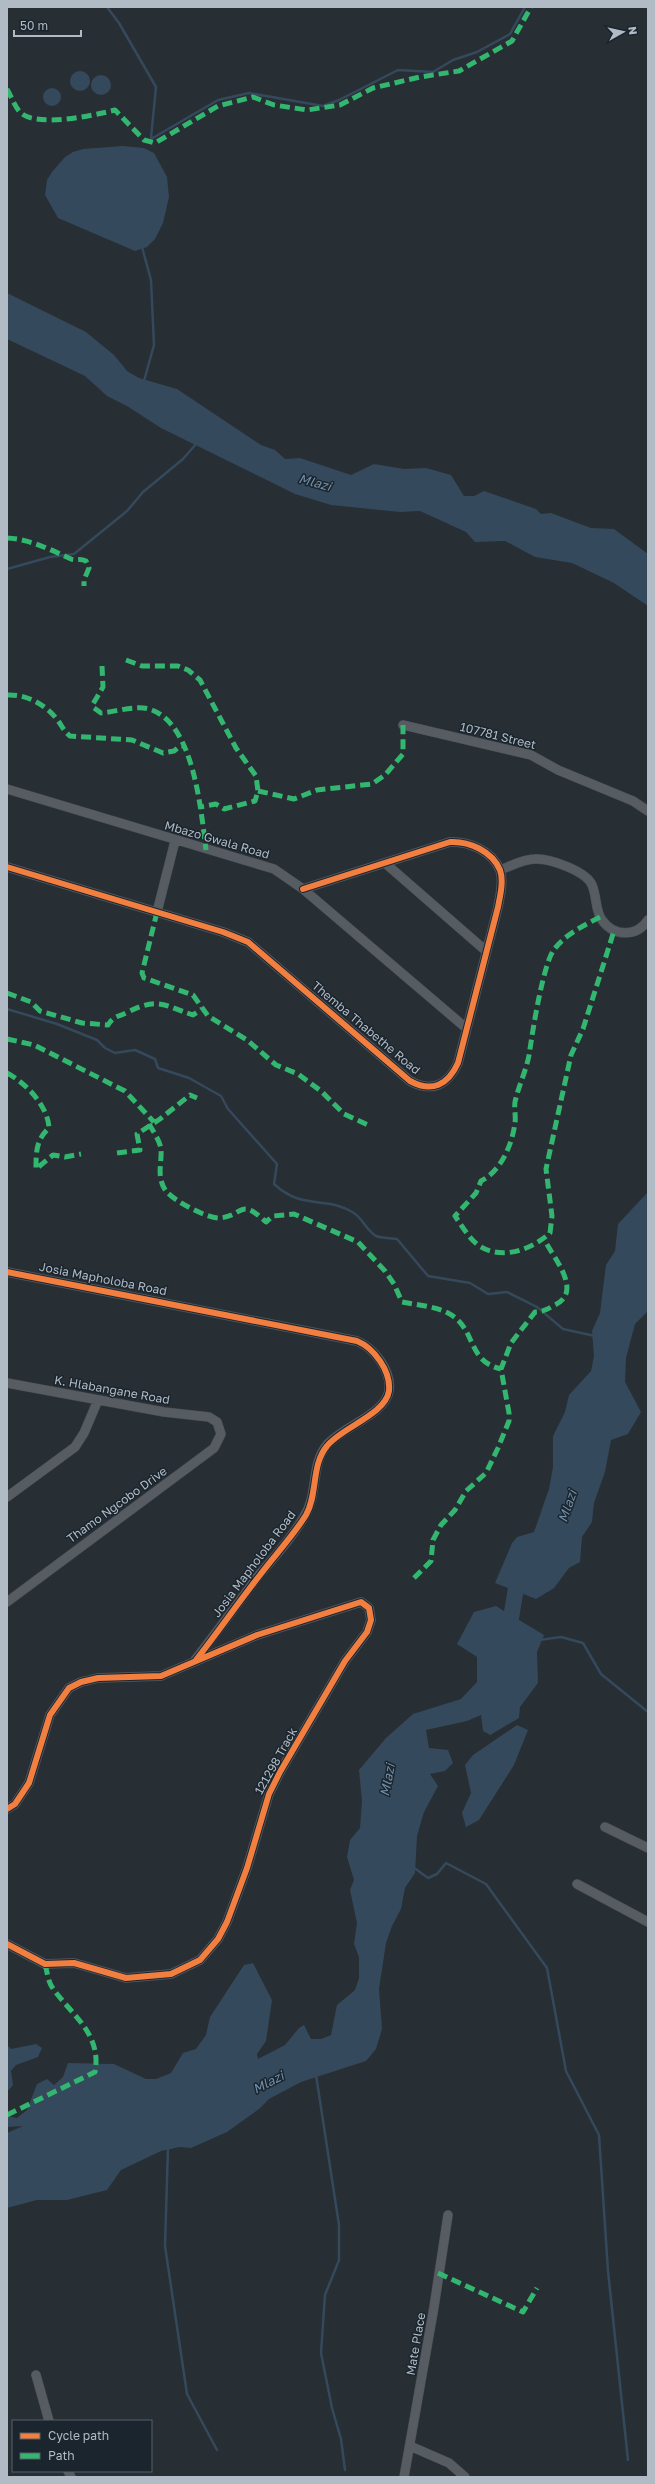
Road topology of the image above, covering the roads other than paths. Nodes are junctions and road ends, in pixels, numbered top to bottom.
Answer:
1 (404, 725) dead end
2 (7, 789) edge
3 (648, 811) edge
4 (175, 841) junction
5 (385, 863) junction
6 (7, 867) edge
7 (500, 870) junction
8 (303, 889) junction
9 (157, 912) junction
10 (648, 920) edge
11 (486, 951) junction
12 (466, 1028) junction
13 (7, 1272) edge
14 (7, 1383) edge
15 (98, 1400) junction
16 (213, 1419) joint
17 (7, 1497) edge
18 (7, 1602) edge
19 (195, 1661) junction
20 (7, 1809) edge
21 (605, 1827) dead end
22 (648, 1848) edge
23 (577, 1884) dead end
24 (648, 1922) edge
25 (7, 1944) edge
26 (448, 2215) dead end
27 (36, 2375) dead end
28 (48, 2420) edge
29 (410, 2446) junction
30 (404, 2477) edge
31 (465, 2477) edge

1 - 3 street, 107781 Street
2 - 4 street, Mbazo Gwala Road
4 - 8 street, Mbazo Gwala Road
4 - 9 street
5 - 7 street
5 - 8 street
5 - 11 street
6 - 9 street, Themba Thabethe Road
7 - 10 street
7 - 11 street, Themba Thabethe Road
8 - 12 street, Mbazo Gwala Road
9 - 12 street, Themba Thabethe Road
11 - 12 street, Themba Thabethe Road
13 - 19 street, Josia Mapholoba Road
14 - 15 street, K. Hlabangane Road
15 - 16 street, K. Hlabangane Road
15 - 17 street
16 - 18 street, Thamo Ngcobo Drive
19 - 20 street
19 - 25 street, 121298 Track
21 - 22 street
23 - 24 street
26 - 29 street, Mate Place
27 - 28 street
29 - 30 street, Mate Place
29 - 31 street

